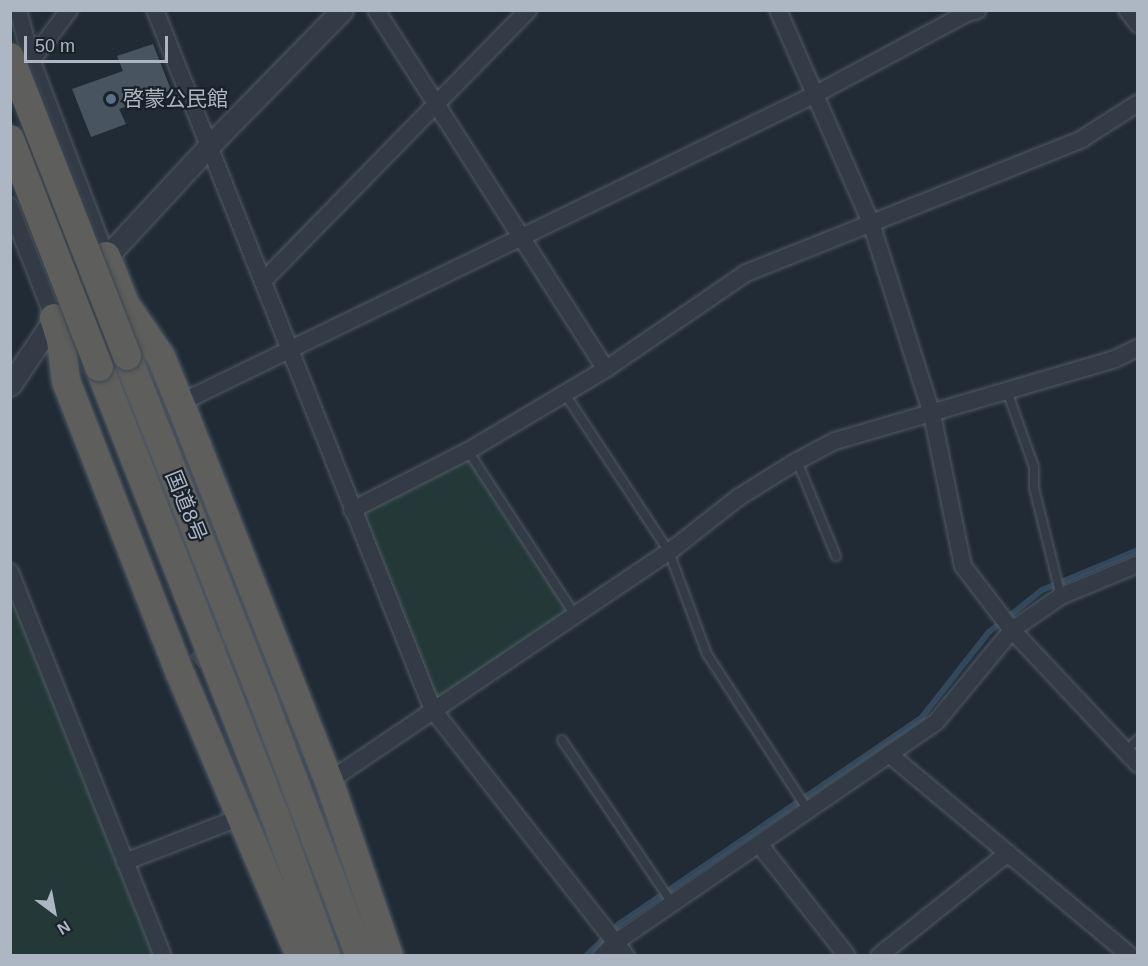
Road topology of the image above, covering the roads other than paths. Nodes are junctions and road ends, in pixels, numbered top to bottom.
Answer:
1 (18, 10) edge
2 (69, 10) edge
3 (155, 10) edge
4 (342, 10) edge
5 (376, 10) edge
6 (528, 10) edge
7 (778, 10) edge
8 (978, 10) edge
9 (1127, 10) edge
10 (1137, 24) edge
11 (21, 59) edge
12 (10, 75) edge
13 (816, 94) junction
14 (1137, 103) edge
15 (437, 106) junction
16 (10, 139) edge
17 (209, 146) junction
18 (10, 206) edge
19 (871, 224) junction
20 (522, 239) junction
21 (106, 256) junction
22 (262, 281) junction
23 (54, 318) junction
24 (1137, 348) edge
25 (290, 349) junction
26 (606, 369) junction
27 (10, 386) edge
28 (1007, 391) junction
29 (565, 394) junction
30 (180, 403) junction
31 (932, 414) junction
32 (468, 451) junction
33 (797, 461) junction
34 (352, 510) junction
35 (669, 552) junction
36 (836, 556) dead end
37 (1137, 564) edge
38 (10, 572) edge
39 (20, 596) junction
40 (1061, 596) junction
41 (10, 610) edge
42 (575, 615) junction
43 (1012, 630) junction
44 (433, 710) junction
45 (562, 740) dead end
46 (1132, 745) edge
47 (889, 754) junction
48 (1137, 764) edge
49 (329, 781) junction
50 (808, 810) junction
51 (241, 817) junction
52 (759, 844) junction
53 (1008, 853) junction
54 (125, 862) junction
55 (672, 903) junction
56 (621, 949) edge
57 (1137, 952) edge
58 (162, 956) edge
59 (300, 956) edge
60 (326, 956) edge
61 (360, 956) edge
62 (389, 956) edge
63 (602, 956) edge
64 (847, 956) edge
65 (879, 956) edge
66 (1133, 956) edge

1 - 11 street
2 - 11 street
3 - 17 street
4 - 17 street
5 - 15 street
6 - 15 street
7 - 13 street
8 - 13 street
9 - 10 street
11 - 12 street
11 - 21 street
11 - 61 highway, 国道8号, bridge
13 - 19 street
13 - 20 street
14 - 19 street
15 - 20 street
15 - 22 street
16 - 60 highway, 国道8号, bridge
17 - 21 street
17 - 22 street
18 - 23 street
19 - 26 street
19 - 31 street
20 - 25 street
20 - 26 street
21 - 23 street
21 - 30 highway
22 - 25 street
23 - 27 street
23 - 51 highway
24 - 28 street
25 - 30 street
25 - 34 street
26 - 29 street
28 - 31 street
28 - 40 lane
29 - 32 street
29 - 35 lane
30 - 49 highway
31 - 33 street
31 - 43 street
32 - 34 street
32 - 42 lane
33 - 35 street
33 - 36 lane
34 - 44 street
35 - 42 street
35 - 50 lane
37 - 40 street
38 - 39 street
39 - 41 street
39 - 54 street
40 - 43 street
42 - 44 street
43 - 46 street
43 - 47 street
44 - 49 street
44 - 56 street
45 - 55 lane
46 - 48 street
47 - 50 street
47 - 53 street
49 - 62 highway
50 - 52 street
51 - 54 street
51 - 59 highway
52 - 55 street
52 - 64 street
53 - 65 street
53 - 66 street
54 - 58 street
55 - 56 street
56 - 63 street
57 - 66 street

